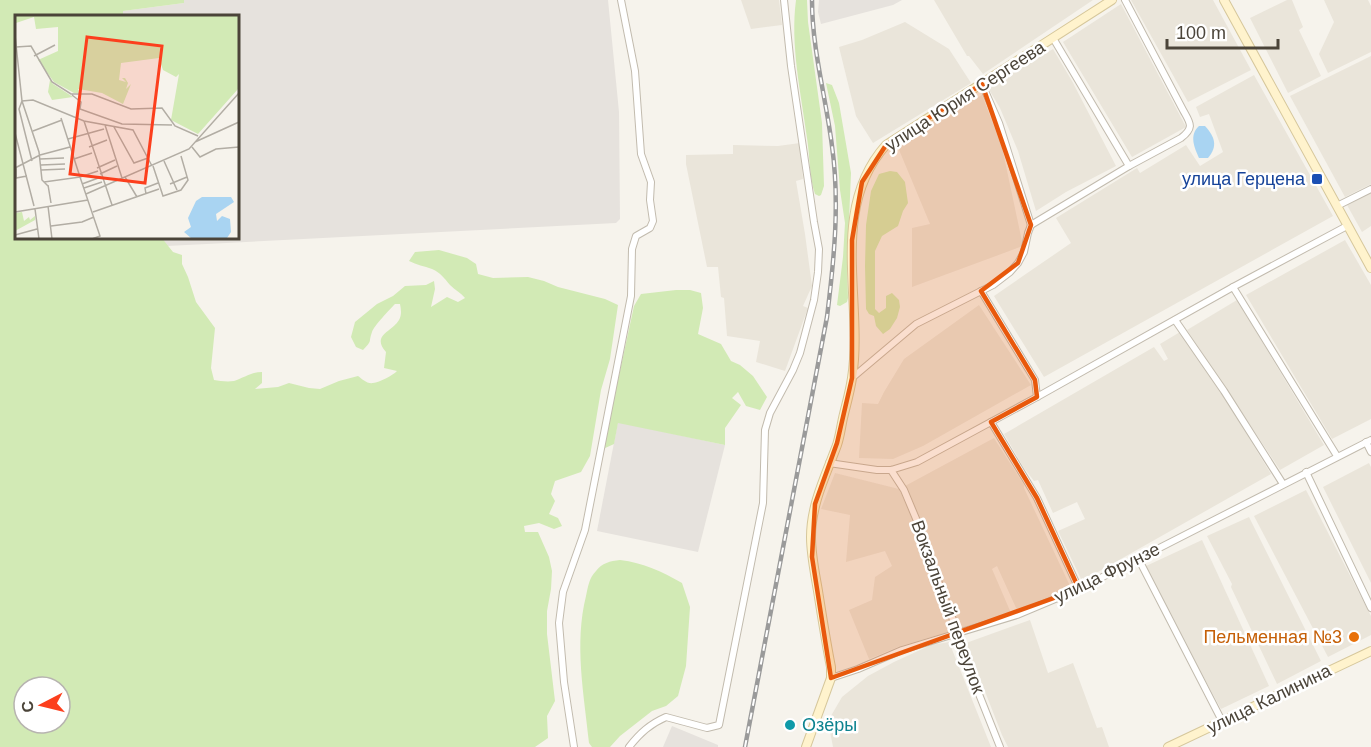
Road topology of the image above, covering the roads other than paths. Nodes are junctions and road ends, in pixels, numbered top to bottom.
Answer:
1 (621, 0) edge
2 (784, 0) edge
3 (1112, 0) edge
4 (1125, 0) edge
5 (1224, 0) edge
6 (1053, 38) junction
7 (982, 84) junction
8 (1129, 166) junction
9 (1371, 189) edge
10 (1337, 206) junction
11 (1031, 225) junction
12 (1347, 226) junction
13 (1371, 268) edge
14 (1233, 287) junction
15 (981, 291) junction
16 (1175, 320) junction
17 (852, 378) junction
18 (1037, 398) junction
19 (991, 422) junction
20 (1368, 441) edge
21 (1371, 452) edge
22 (1337, 456) junction
23 (829, 463) junction
24 (891, 470) junction
25 (1306, 472) junction
26 (1283, 484) junction
27 (1138, 558) junction
28 (1079, 589) junction
29 (1371, 608) edge
30 (958, 633) junction
31 (1371, 651) edge
32 (831, 678) junction
33 (1222, 721) junction
34 (574, 747) edge
35 (629, 747) edge
36 (806, 747) edge
37 (1000, 747) edge
38 (1168, 747) edge

1 - 34 street
2 - 35 street
3 - 6 main road, улица Юрия Сергеева
4 - 8 street
5 - 10 main road
6 - 7 main road, улица Юрия Сергеева
6 - 8 street
7 - 11 street
7 - 17 main road, улица Юрия Сергеева
8 - 11 street
9 - 10 street
10 - 12 main road
11 - 15 street
12 - 13 main road
12 - 14 street
14 - 16 street
14 - 22 street
15 - 17 street
15 - 18 street
16 - 18 street
16 - 26 street
17 - 23 main road, улица Юрия Сергеева
18 - 19 street
19 - 24 street
19 - 28 street
20 - 21 street
20 - 22 street, улица Фрунзе
22 - 25 street, улица Фрунзе
23 - 24 street
23 - 32 main road, улица Юрия Сергеева
24 - 30 street, Вокзальный переулок
25 - 26 street, улица Фрунзе
25 - 29 street
26 - 27 street, улица Фрунзе
27 - 28 street, улица Фрунзе
27 - 33 street
28 - 30 street, улица Фрунзе
30 - 32 street, улица Фрунзе
30 - 37 street, Вокзальный переулок
31 - 33 main road, улица Калинина
32 - 36 main road, улица Юрия Сергеева
33 - 38 main road, улица Калинина

